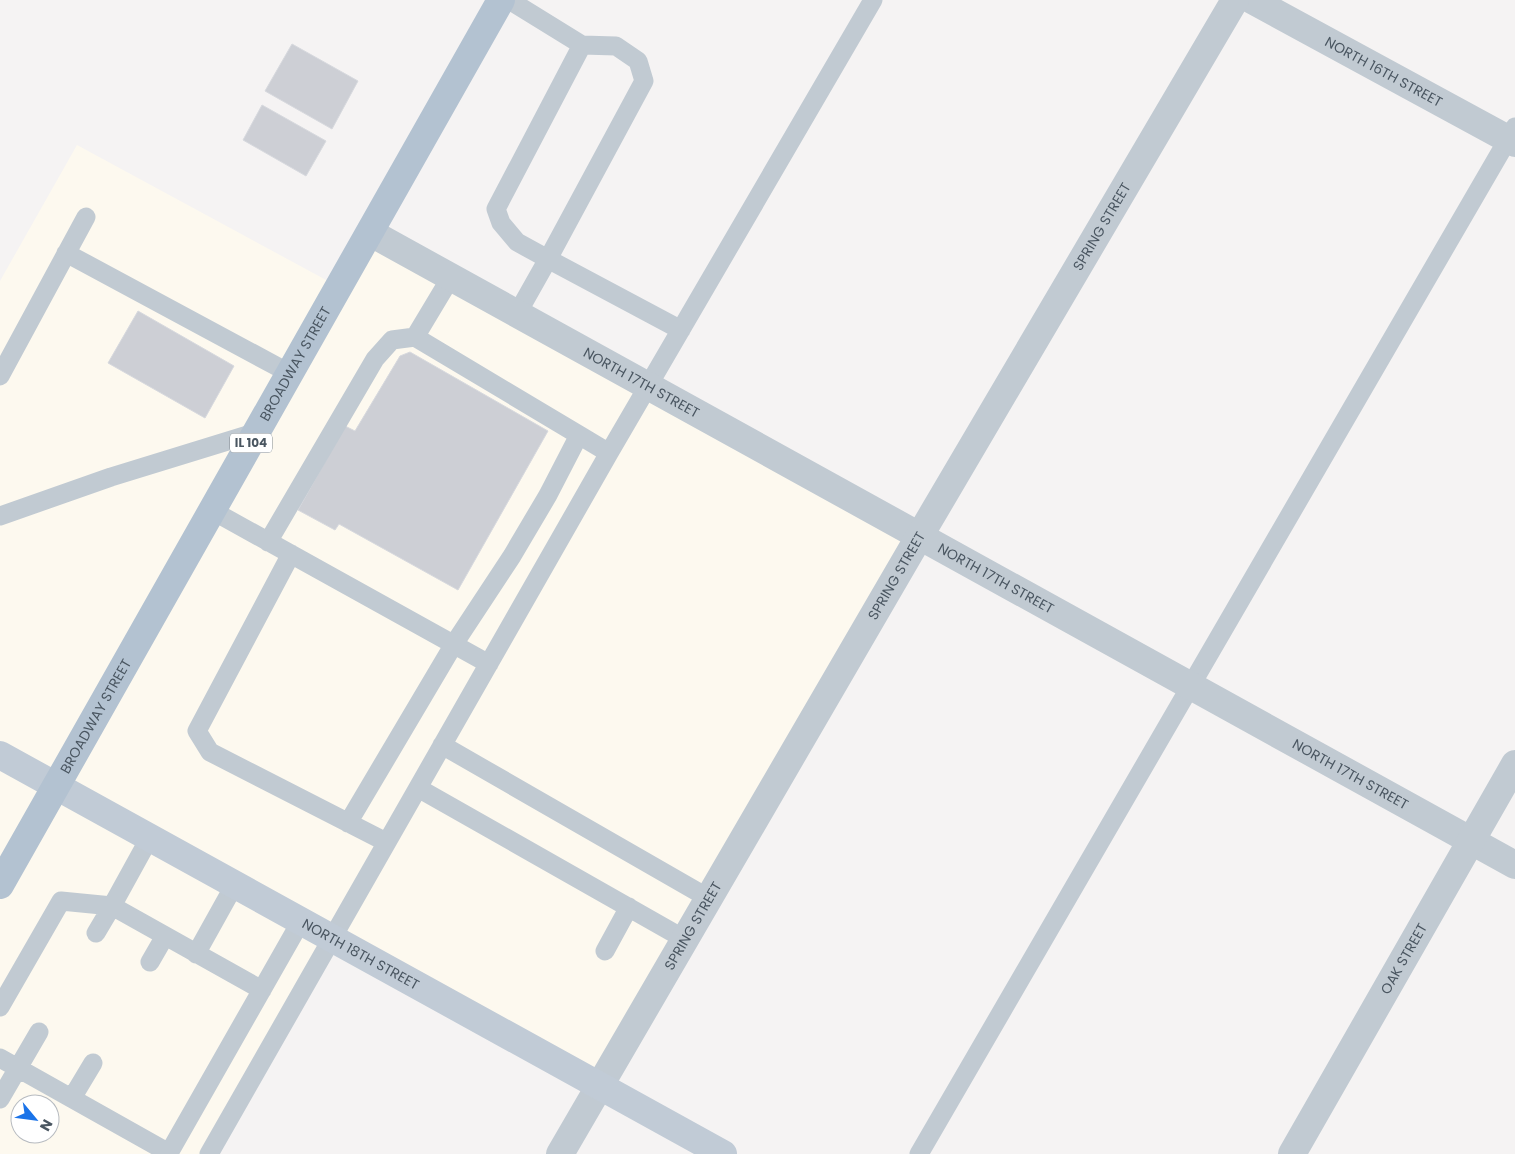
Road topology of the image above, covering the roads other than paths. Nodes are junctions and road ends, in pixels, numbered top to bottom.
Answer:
1 (501, 0) edge
2 (509, 0) edge
3 (873, 0) edge
4 (1235, 0) edge
5 (1252, 0) edge
6 (582, 45) junction
7 (1513, 136) edge
8 (86, 217) dead end
9 (371, 233) junction
10 (66, 253) junction
11 (548, 259) junction
12 (451, 278) junction
13 (517, 314) junction
14 (681, 330) junction
15 (415, 337) junction
16 (291, 374) junction
17 (0, 376) edge
18 (648, 387) junction
19 (257, 432) junction
20 (579, 435) junction
21 (609, 454) junction
22 (213, 512) junction
23 (0, 516) edge
24 (919, 537) junction
25 (268, 542) junction
26 (291, 554) junction
27 (454, 644) junction
28 (489, 664) junction
29 (1190, 686) junction
30 (442, 745) junction
31 (0, 755) edge
32 (1515, 764) edge
33 (57, 786) junction
34 (418, 788) junction
35 (348, 823) junction
36 (150, 837) junction
37 (1471, 841) junction
38 (386, 842) junction
39 (1515, 865) edge
40 (236, 884) junction
41 (0, 885) edge
42 (710, 899) junction
43 (112, 906) junction
44 (629, 907) junction
45 (301, 921) junction
46 (96, 933) dead end
47 (165, 936) junction
48 (332, 938) junction
49 (686, 940) junction
50 (605, 951) dead end
51 (196, 954) junction
52 (150, 962) dead end
53 (262, 990) junction
54 (0, 1007) edge
55 (39, 1032) dead end
56 (0, 1058) edge
57 (93, 1063) dead end
58 (18, 1068) junction
59 (599, 1086) junction
60 (72, 1098) junction
61 (0, 1099) edge
62 (209, 1154) edge
63 (560, 1154) edge
64 (723, 1154) edge
65 (919, 1154) edge
66 (1292, 1154) edge

1 - 9 main road, BROADWAY STREET / IL 104
2 - 6 lane
3 - 14 lane
4 - 24 street, SPRING STREET
5 - 7 street, NORTH 16TH STREET
6 - 11 lane
6 - 11 lane
7 - 29 lane
8 - 10 lane
9 - 12 street, NORTH 17TH STREET
9 - 16 main road, BROADWAY STREET / IL 104
10 - 16 lane
10 - 17 lane
11 - 13 lane
11 - 14 lane
12 - 13 street, NORTH 17TH STREET
12 - 15 lane
13 - 18 street, NORTH 17TH STREET
14 - 18 lane
15 - 20 lane
15 - 25 lane
16 - 19 main road, BROADWAY STREET / IL 104
18 - 21 lane
18 - 24 street, NORTH 17TH STREET
19 - 22 main road, BROADWAY STREET / IL 104
19 - 23 lane
20 - 21 lane
20 - 27 lane
21 - 28 lane
22 - 25 lane
22 - 33 main road, BROADWAY STREET / IL 104
24 - 29 street, NORTH 17TH STREET
24 - 42 street, SPRING STREET
25 - 26 lane
26 - 27 lane
26 - 35 lane
27 - 28 lane
27 - 35 lane
28 - 30 lane
29 - 37 street, NORTH 17TH STREET
29 - 65 lane
30 - 34 lane
30 - 42 lane
31 - 33 street, NORTH 18TH STREET
32 - 37 street, OAK STREET
33 - 36 street, NORTH 18TH STREET
33 - 41 main road, BROADWAY STREET / IL 104
34 - 38 lane
34 - 44 lane
35 - 38 lane
36 - 40 street, NORTH 18TH STREET
36 - 43 lane
37 - 39 street, NORTH 17TH STREET
37 - 66 street, OAK STREET
38 - 48 lane
40 - 45 street, NORTH 18TH STREET
40 - 51 lane
42 - 49 street, SPRING STREET
43 - 46 lane
43 - 47 lane
43 - 54 lane
44 - 49 lane
44 - 50 lane
45 - 48 street, NORTH 18TH STREET
45 - 53 lane
47 - 51 lane
47 - 52 lane
48 - 59 street, NORTH 18TH STREET
48 - 62 lane
49 - 59 street, SPRING STREET
51 - 53 lane
53 - 60 lane
55 - 58 lane
56 - 58 lane
57 - 60 lane
58 - 60 lane
58 - 61 lane
59 - 63 street, SPRING STREET
59 - 64 street, NORTH 18TH STREET

